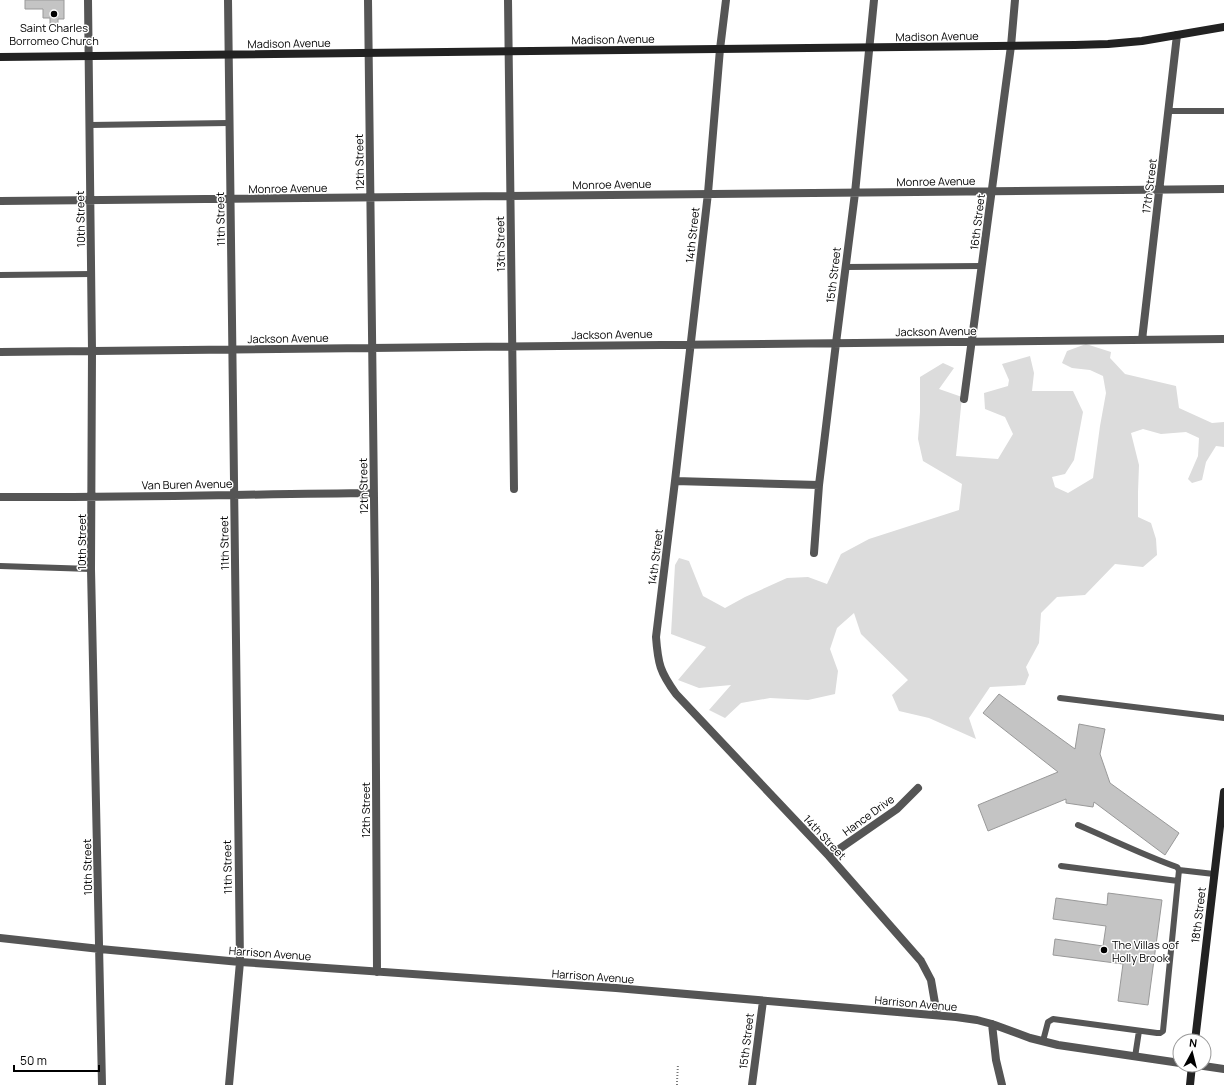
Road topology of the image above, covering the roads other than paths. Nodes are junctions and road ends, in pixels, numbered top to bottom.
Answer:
1 (88, 0) edge
2 (228, 0) edge
3 (368, 0) edge
4 (508, 0) edge
5 (726, 0) edge
6 (874, 0) edge
7 (1015, 0) edge
8 (1224, 27) edge
9 (1177, 35) junction
10 (1010, 46) junction
11 (869, 48) junction
12 (720, 49) junction
13 (508, 51) junction
14 (368, 53) junction
15 (229, 54) junction
16 (89, 56) junction
17 (0, 57) edge
18 (1168, 111) junction
19 (1224, 111) edge
20 (229, 123) junction
21 (90, 125) junction
22 (1160, 189) junction
23 (1224, 189) edge
24 (992, 191) junction
25 (855, 192) junction
26 (708, 193) junction
27 (510, 196) junction
28 (370, 198) junction
29 (230, 199) junction
30 (91, 200) junction
31 (0, 202) edge
32 (982, 266) junction
33 (845, 267) junction
34 (92, 274) junction
35 (0, 275) edge
36 (1224, 339) edge
37 (1142, 340) junction
38 (972, 342) junction
39 (836, 343) junction
40 (691, 344) junction
41 (512, 346) junction
42 (372, 348) junction
43 (232, 349) junction
44 (92, 351) junction
45 (0, 352) edge
46 (964, 399) dead end
47 (676, 482) junction
48 (819, 485) junction
49 (514, 489) dead end
50 (374, 492) junction
51 (234, 494) junction
52 (0, 497) edge
53 (92, 498) junction
54 (814, 553) dead end
55 (0, 566) edge
56 (92, 569) junction
57 (1060, 698) dead end
58 (1224, 718) edge
59 (918, 788) dead end
60 (1224, 792) edge
61 (1078, 825) dead end
62 (828, 856) junction
63 (1061, 866) dead end
64 (1179, 870) junction
65 (1214, 874) junction
66 (1178, 880) junction
67 (0, 938) edge
68 (100, 950) junction
69 (240, 962) junction
70 (377, 972) junction
71 (762, 1001) junction
72 (937, 1015) junction
73 (992, 1024) junction
74 (1139, 1031) junction
75 (1196, 1033) edge
76 (1043, 1041) junction
77 (1135, 1056) junction
78 (1172, 1062) edge
79 (1212, 1067) edge
80 (1224, 1069) edge
81 (1191, 1073) edge
82 (102, 1085) edge
83 (229, 1085) edge
84 (752, 1085) edge
85 (1002, 1085) edge
86 (1190, 1085) edge

1 - 16 street, 10th Street
2 - 15 street, 11th Street
3 - 14 street, 12th Street
4 - 13 street, 13th Street
5 - 12 street, 14th Street
6 - 11 street, 15th Street
7 - 10 street, 16th Street
8 - 9 street, Madison Avenue
9 - 10 street, Madison Avenue
9 - 18 street, 17th Street
10 - 11 street, Madison Avenue
10 - 24 street, 16th Street
11 - 12 street, Madison Avenue
11 - 25 street, 15th Street
12 - 13 street, Madison Avenue
12 - 26 street, 14th Street
13 - 14 street, Madison Avenue
13 - 27 street, 13th Street
14 - 15 street, Madison Avenue
14 - 28 street, 12th Street
15 - 16 street, Madison Avenue
15 - 20 street, 11th Street
16 - 17 street, Madison Avenue
16 - 21 street, 10th Street
18 - 19 lane
18 - 22 street, 17th Street
20 - 21 lane
20 - 29 street, 11th Street
21 - 30 street, 10th Street
22 - 23 street, Monroe Avenue
22 - 24 street, Monroe Avenue
22 - 37 street, 17th Street
24 - 25 street, Monroe Avenue
24 - 32 street, 16th Street
25 - 26 street, Monroe Avenue
25 - 33 street, 15th Street
26 - 27 street, Monroe Avenue
26 - 40 street, 14th Street
27 - 28 street, Monroe Avenue
27 - 41 street, 13th Street
28 - 29 street, Monroe Avenue
28 - 42 street, 12th Street
29 - 30 street, Monroe Avenue
29 - 43 street, 11th Street
30 - 31 street, Monroe Avenue
30 - 34 street, 10th Street
32 - 33 lane
32 - 38 street, 16th Street
33 - 39 street, 15th Street
34 - 35 lane
34 - 44 street, 10th Street
36 - 37 street, Jackson Avenue
37 - 38 street, Jackson Avenue
38 - 39 street, Jackson Avenue
38 - 46 street, 16th Street
39 - 40 street, Jackson Avenue
39 - 48 street, 15th Street
40 - 41 street, Jackson Avenue
40 - 47 street, 14th Street
41 - 42 street, Jackson Avenue
41 - 49 street, 13th Street
42 - 43 street, Jackson Avenue
42 - 50 street, 12th Street
43 - 44 street, Jackson Avenue
43 - 51 street, 11th Street
44 - 45 street, Jackson Avenue
44 - 53 street, 10th Street
47 - 48 street
47 - 62 street, 14th Street
48 - 54 street, 15th Street
50 - 51 street, Van Buren Avenue
50 - 70 street, 12th Street
51 - 53 street, Van Buren Avenue
51 - 69 street, 11th Street
52 - 53 street, Van Buren Avenue
53 - 56 street, 10th Street
55 - 56 lane
56 - 68 street, 10th Street
57 - 58 lane
59 - 62 street, Hance Drive
60 - 65 street, 18th Street
61 - 64 lane
62 - 72 street, 14th Street
63 - 66 lane
64 - 65 lane
64 - 66 lane
65 - 75 street, 18th Street
66 - 74 lane
67 - 68 street, Harrison Avenue
68 - 69 street, Harrison Avenue
68 - 82 street, 10th Street
69 - 70 street, Harrison Avenue
69 - 83 street, 11th Street
70 - 71 street, Harrison Avenue
71 - 72 street, Harrison Avenue
71 - 84 street, 15th Street
72 - 73 street, Harrison Avenue
73 - 76 street, Harrison Avenue
73 - 85 street
74 - 76 lane
74 - 77 lane
76 - 77 street, Harrison Avenue
77 - 78 street, Harrison Avenue
79 - 80 street
81 - 86 street

